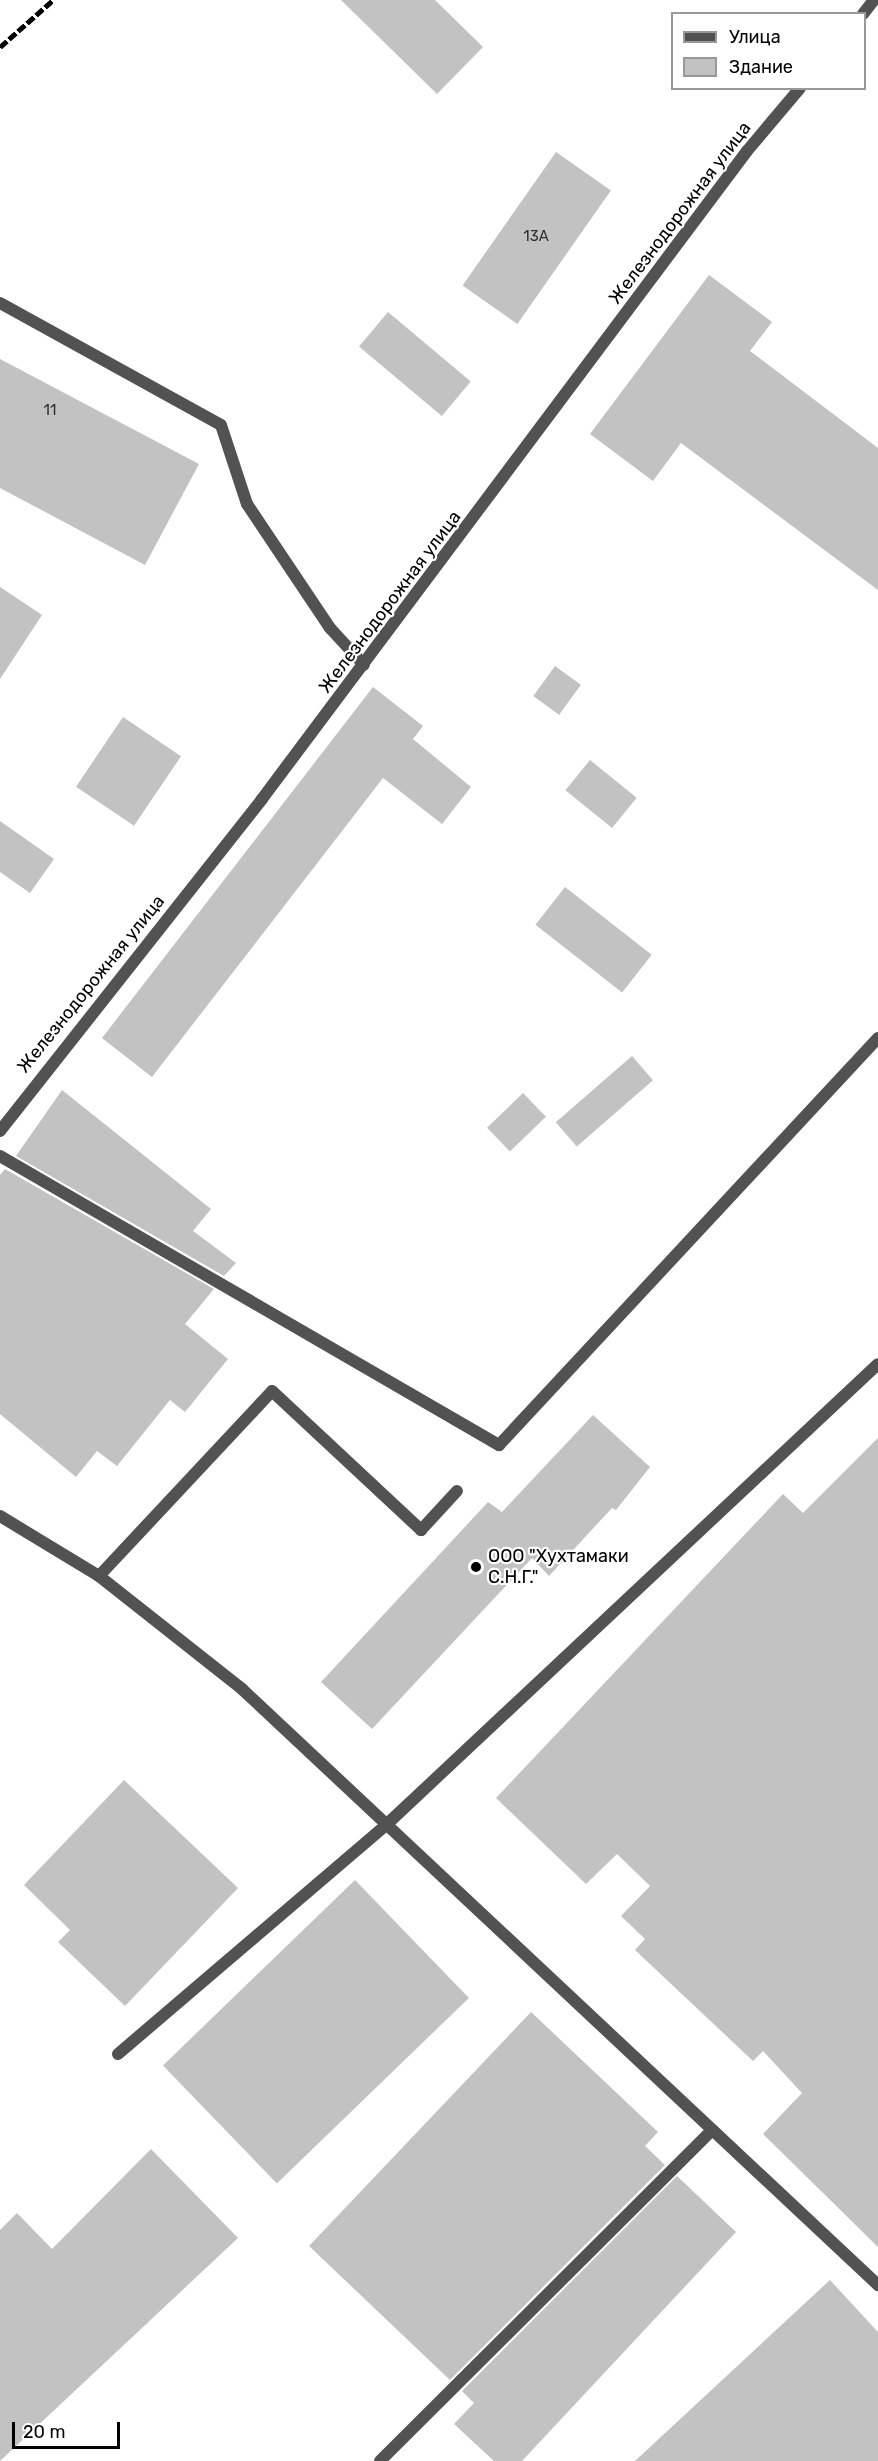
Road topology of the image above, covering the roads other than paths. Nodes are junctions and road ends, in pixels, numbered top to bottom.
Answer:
1 (874, 0) edge
2 (865, 12) edge
3 (798, 90) edge
4 (0, 303) edge
5 (364, 665) junction
6 (878, 1038) edge
7 (0, 1131) edge
8 (0, 1156) edge
9 (878, 1364) edge
10 (456, 1491) dead end
11 (0, 1516) edge
12 (99, 1576) junction
13 (386, 1825) junction
14 (118, 2054) dead end
15 (712, 2130) junction
16 (878, 2285) edge
17 (380, 2461) edge

1 - 2 street
3 - 5 street, Железнодорожная улица
4 - 5 street
5 - 7 street, Железнодорожная улица
6 - 8 street
9 - 13 street
10 - 12 street
11 - 12 street
12 - 13 street
13 - 14 street
13 - 15 street
15 - 16 street
15 - 17 street

